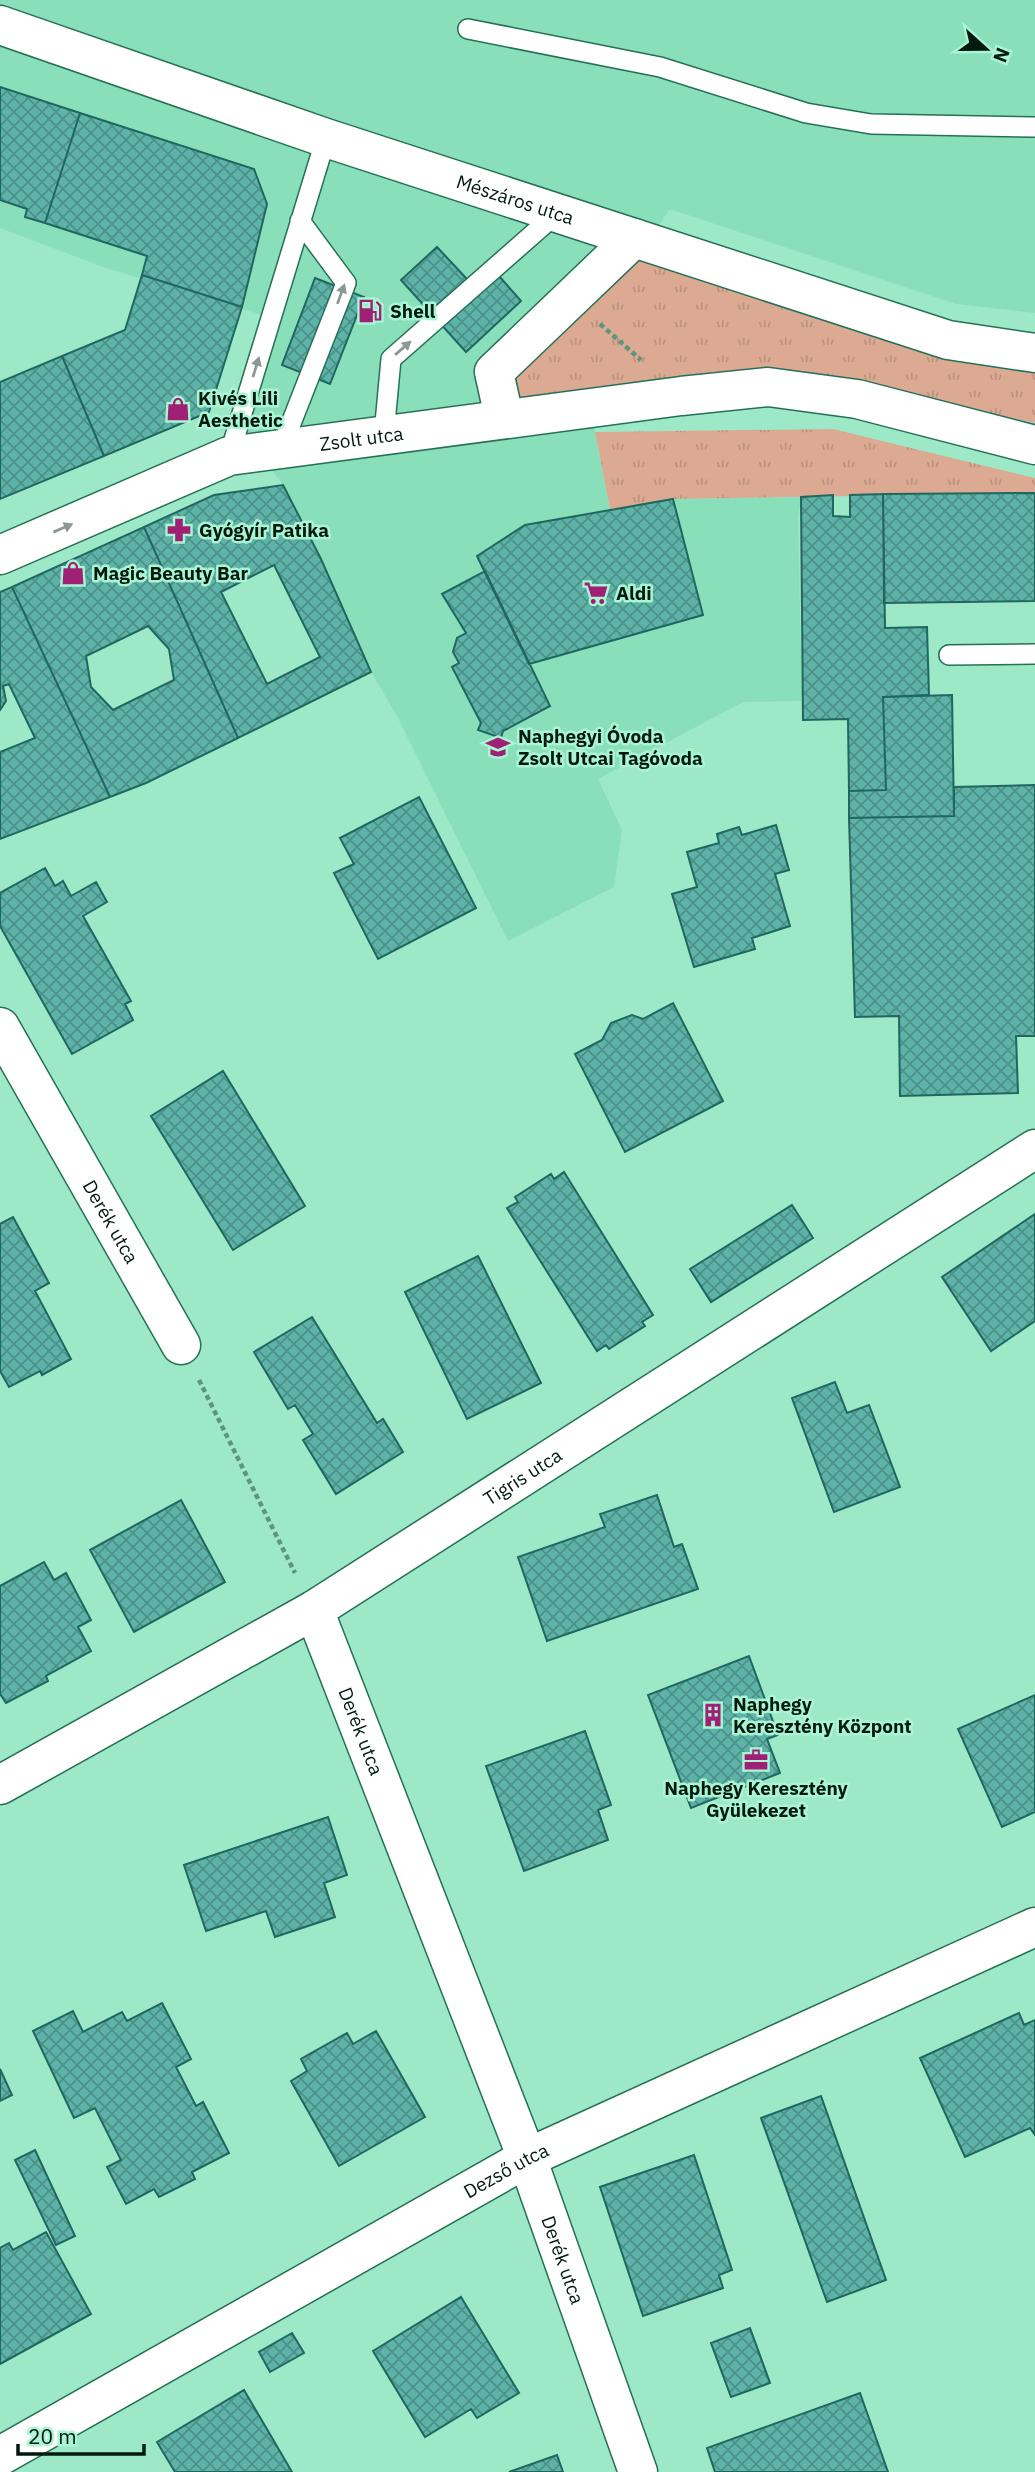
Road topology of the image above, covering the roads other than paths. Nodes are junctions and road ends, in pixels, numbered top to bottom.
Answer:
1 (0, 25) edge
2 (468, 29) dead end
3 (1035, 127) edge
4 (326, 138) junction
5 (557, 213) junction
6 (300, 221) junction
7 (634, 238) junction
8 (1035, 354) edge
9 (504, 417) junction
10 (384, 434) junction
11 (1035, 445) edge
12 (281, 449) junction
13 (229, 456) junction
14 (0, 555) edge
15 (1035, 654) edge
16 (949, 655) dead end
17 (0, 1027) edge
18 (1035, 1149) edge
19 (181, 1345) road end
20 (314, 1610) junction
21 (0, 1785) edge
22 (1035, 1927) edge
23 (527, 2158) junction
24 (0, 2456) edge
25 (638, 2472) edge

1 - 4 street, Mészáros utca
2 - 3 lane
4 - 5 street, Mészáros utca
4 - 6 lane
5 - 7 street, Mészáros utca
10 -> 5 lane
12 -> 6 lane
13 -> 6 lane
7 - 8 street, Mészáros utca
7 - 9 street
9 - 10 street, Zsolt utca
9 - 11 street
10 - 12 street, Zsolt utca
12 - 13 street, Zsolt utca
14 -> 13 street, Zsolt utca
15 - 16 lane
17 - 19 street, Derék utca
18 - 20 street, Tigris utca
20 - 21 street, Tigris utca
20 - 23 street, Derék utca
22 - 23 street, Dezső utca
23 - 24 street, Dezső utca
23 - 25 street, Derék utca

